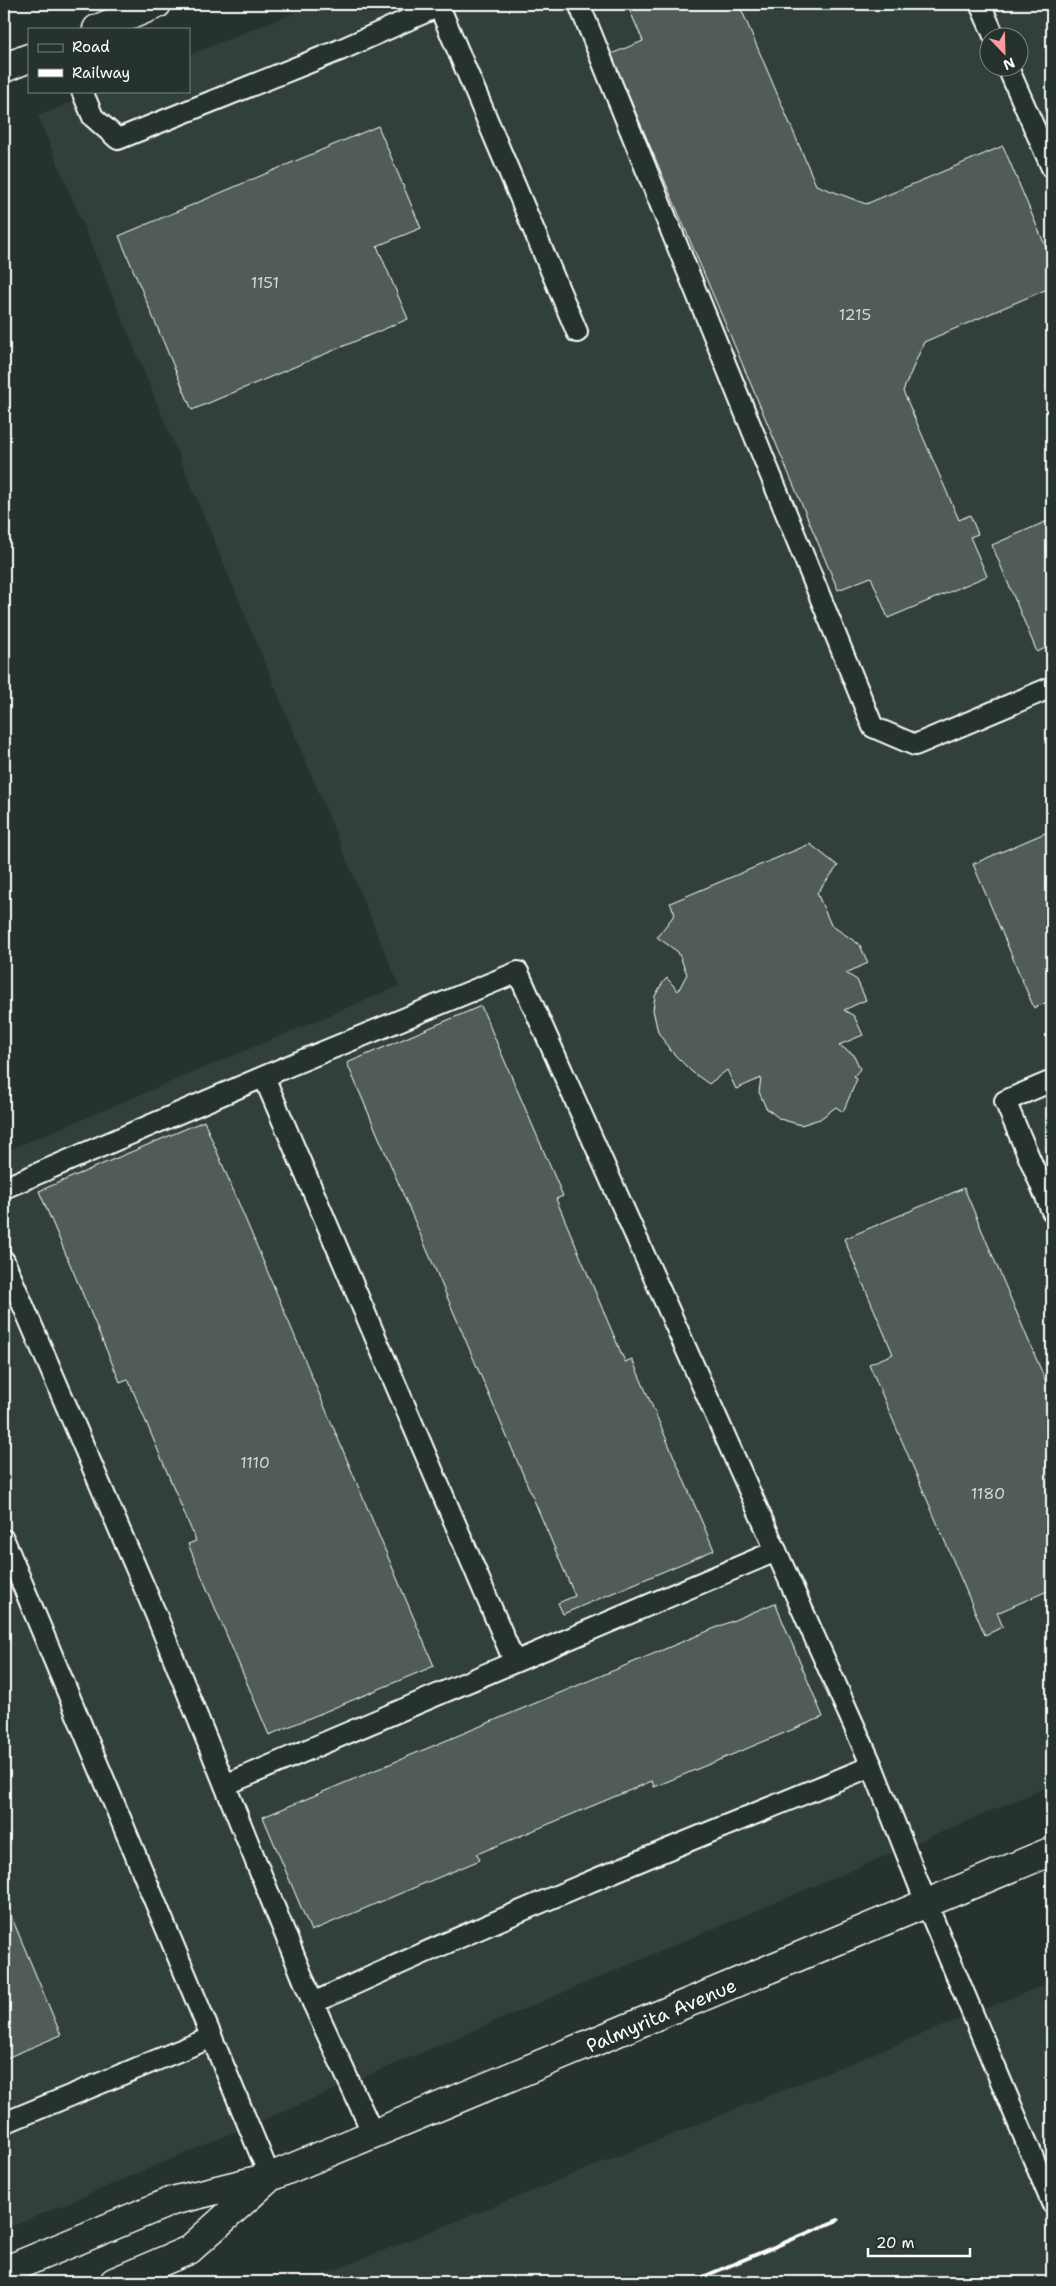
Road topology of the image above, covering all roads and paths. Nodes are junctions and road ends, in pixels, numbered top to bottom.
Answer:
1 (157, 4) edge
2 (579, 4) edge
3 (980, 4) edge
4 (438, 5) edge
5 (99, 28) edge
6 (991, 28) edge
7 (28, 58) edge
8 (4, 68) edge
9 (1012, 78) edge
10 (82, 92) edge
11 (1052, 168) edge
12 (577, 332) dead end
13 (1052, 687) edge
14 (264, 1077) junction
15 (1052, 1081) edge
16 (4, 1188) edge
17 (1052, 1211) edge
18 (4, 1261) edge
19 (4, 1540) edge
20 (776, 1551) junction
21 (514, 1661) junction
22 (872, 1766) junction
23 (225, 1785) junction
24 (1052, 1851) edge
25 (927, 1905) junction
26 (313, 2003) junction
27 (210, 2038) junction
28 (4, 2123) edge
29 (374, 2136) junction
30 (270, 2177) junction
31 (1052, 2202) edge
32 (4, 2271) edge
33 (114, 2282) edge

1 - 5 street
2 - 13 lane
3 - 6 lane
4 - 10 lane
4 - 12 lane
7 - 8 street
9 - 11 lane
14 - 16 lane
14 - 20 lane
14 - 21 lane
15 - 17 lane
18 - 23 lane
19 - 27 lane
20 - 21 lane
20 - 22 lane
21 - 23 lane
22 - 25 lane
22 - 26 lane
23 - 26 lane
24 - 25 street, Palmyrita Avenue
25 - 29 street, Palmyrita Avenue
25 - 31 lane
26 - 29 lane
27 - 28 lane
27 - 30 lane
29 - 30 street, Palmyrita Avenue
30 - 32 street, Palmyrita Avenue
30 - 33 street, Palmyrita Avenue

